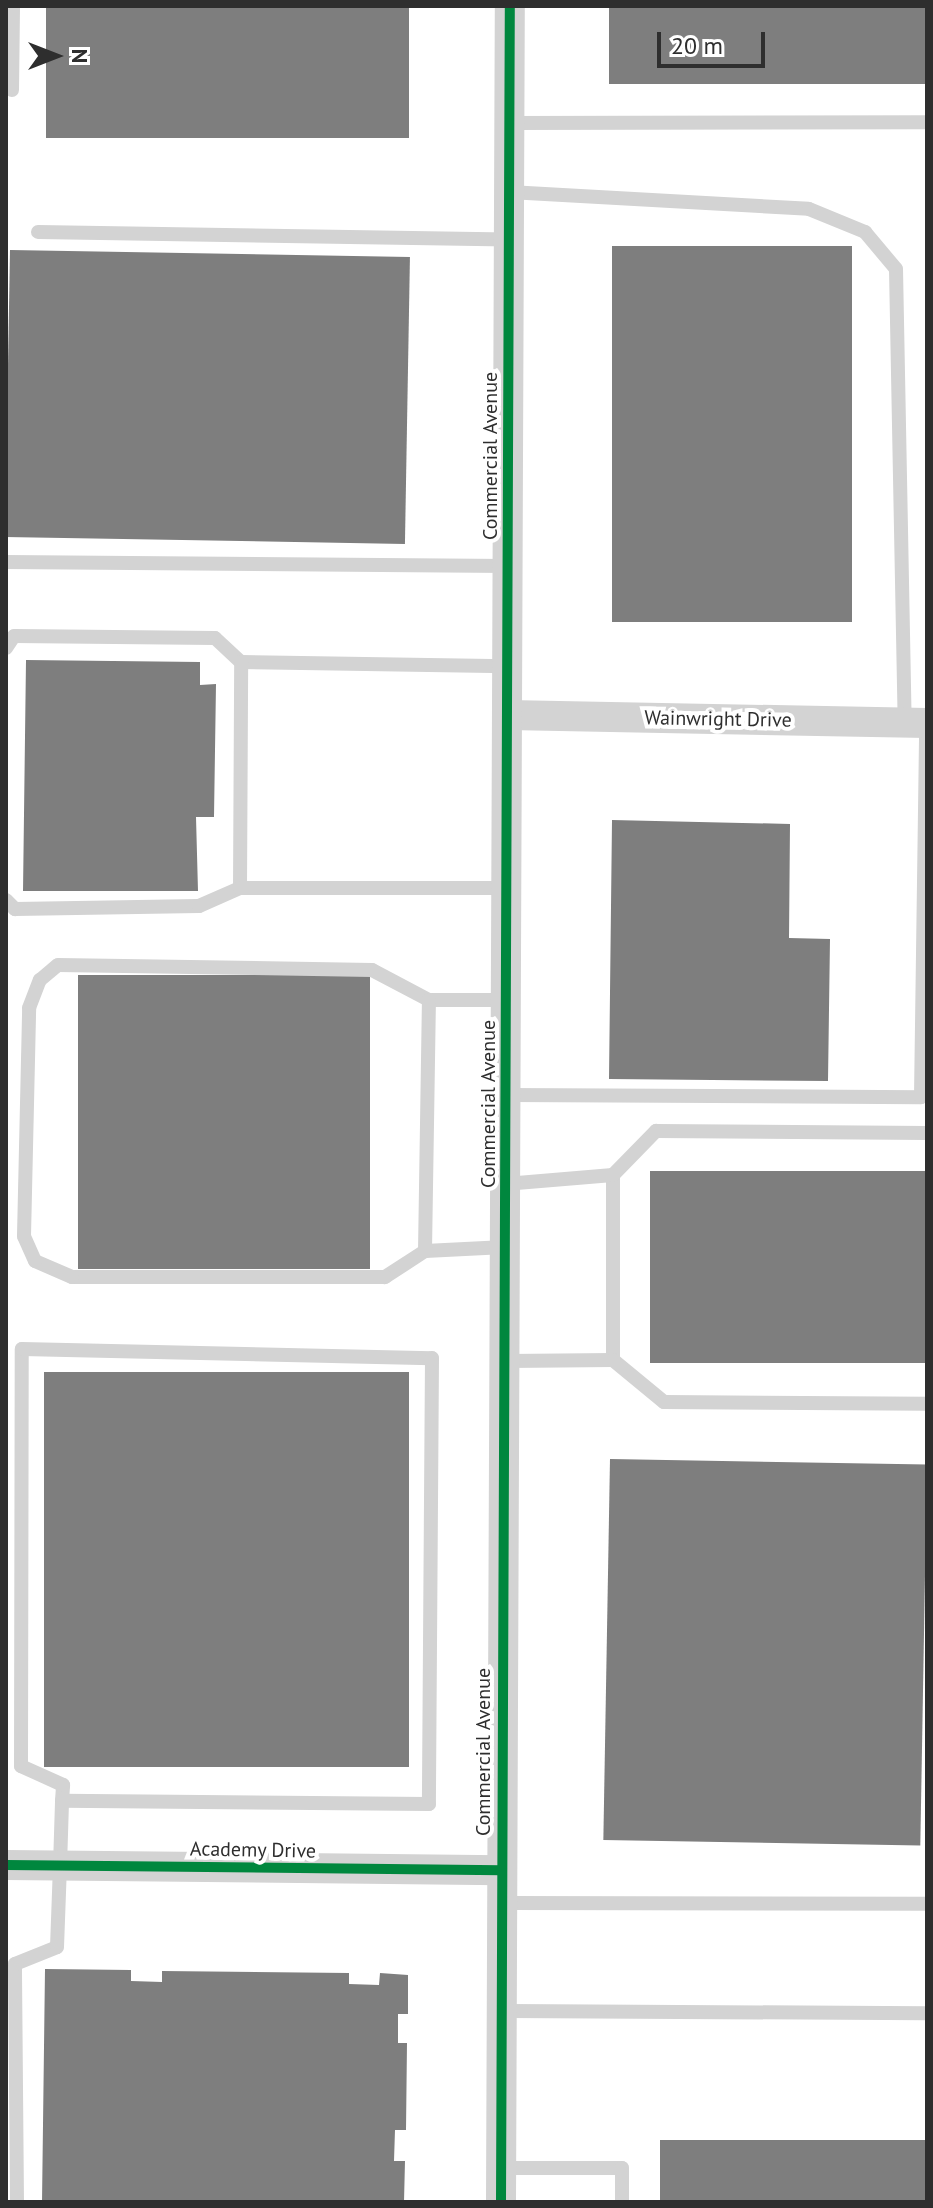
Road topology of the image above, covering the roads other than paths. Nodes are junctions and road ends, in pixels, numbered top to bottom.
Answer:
1 (13, 6) edge
2 (510, 6) edge
3 (12, 90) dead end
4 (927, 122) edge
5 (510, 123) junction
6 (509, 192) junction
7 (38, 232) dead end
8 (508, 239) junction
9 (6, 562) edge
10 (508, 566) junction
11 (6, 648) edge
12 (241, 662) junction
13 (508, 666) junction
14 (508, 715) junction
15 (919, 723) edge
16 (240, 888) junction
17 (507, 888) junction
18 (6, 900) edge
19 (429, 1000) junction
20 (507, 1000) junction
21 (506, 1095) junction
22 (927, 1133) edge
23 (613, 1175) junction
24 (505, 1184) junction
25 (505, 1247) junction
26 (425, 1251) junction
27 (613, 1360) junction
28 (504, 1361) junction
29 (927, 1404) edge
30 (62, 1801) junction
31 (6, 1865) edge
32 (60, 1866) junction
33 (501, 1870) junction
34 (501, 1903) junction
35 (927, 1904) edge
36 (501, 2011) junction
37 (927, 2013) edge
38 (501, 2168) junction
39 (17, 2202) edge
40 (501, 2202) edge
41 (622, 2202) edge

1 - 3 lane
2 - 5 street, Commercial Avenue
4 - 5 lane
5 - 6 street, Commercial Avenue
6 - 8 street, Commercial Avenue
6 - 15 lane
7 - 8 lane
8 - 10 street, Commercial Avenue
9 - 10 lane
10 - 13 street, Commercial Avenue
11 - 12 lane
12 - 13 lane
12 - 16 lane
13 - 14 street, Commercial Avenue
14 - 15 street, Wainwright Drive
14 - 17 street, Commercial Avenue
15 - 21 lane
16 - 17 lane
16 - 18 lane
17 - 20 street, Commercial Avenue
19 - 20 lane
19 - 26 lane
19 - 26 lane
20 - 21 street, Commercial Avenue
21 - 24 street, Commercial Avenue
22 - 23 lane
23 - 24 lane
23 - 27 lane
24 - 25 street, Commercial Avenue
25 - 26 lane
25 - 28 street, Commercial Avenue
27 - 28 lane
27 - 29 lane
28 - 33 street, Commercial Avenue
30 - 30 lane
30 - 32 lane
31 - 32 street, Academy Drive
32 - 33 street, Academy Drive
32 - 39 lane
33 - 34 street, Commercial Avenue
34 - 35 lane
34 - 36 street, Commercial Avenue
36 - 37 lane
36 - 38 street, Commercial Avenue
38 - 40 street, Commercial Avenue
38 - 41 lane

